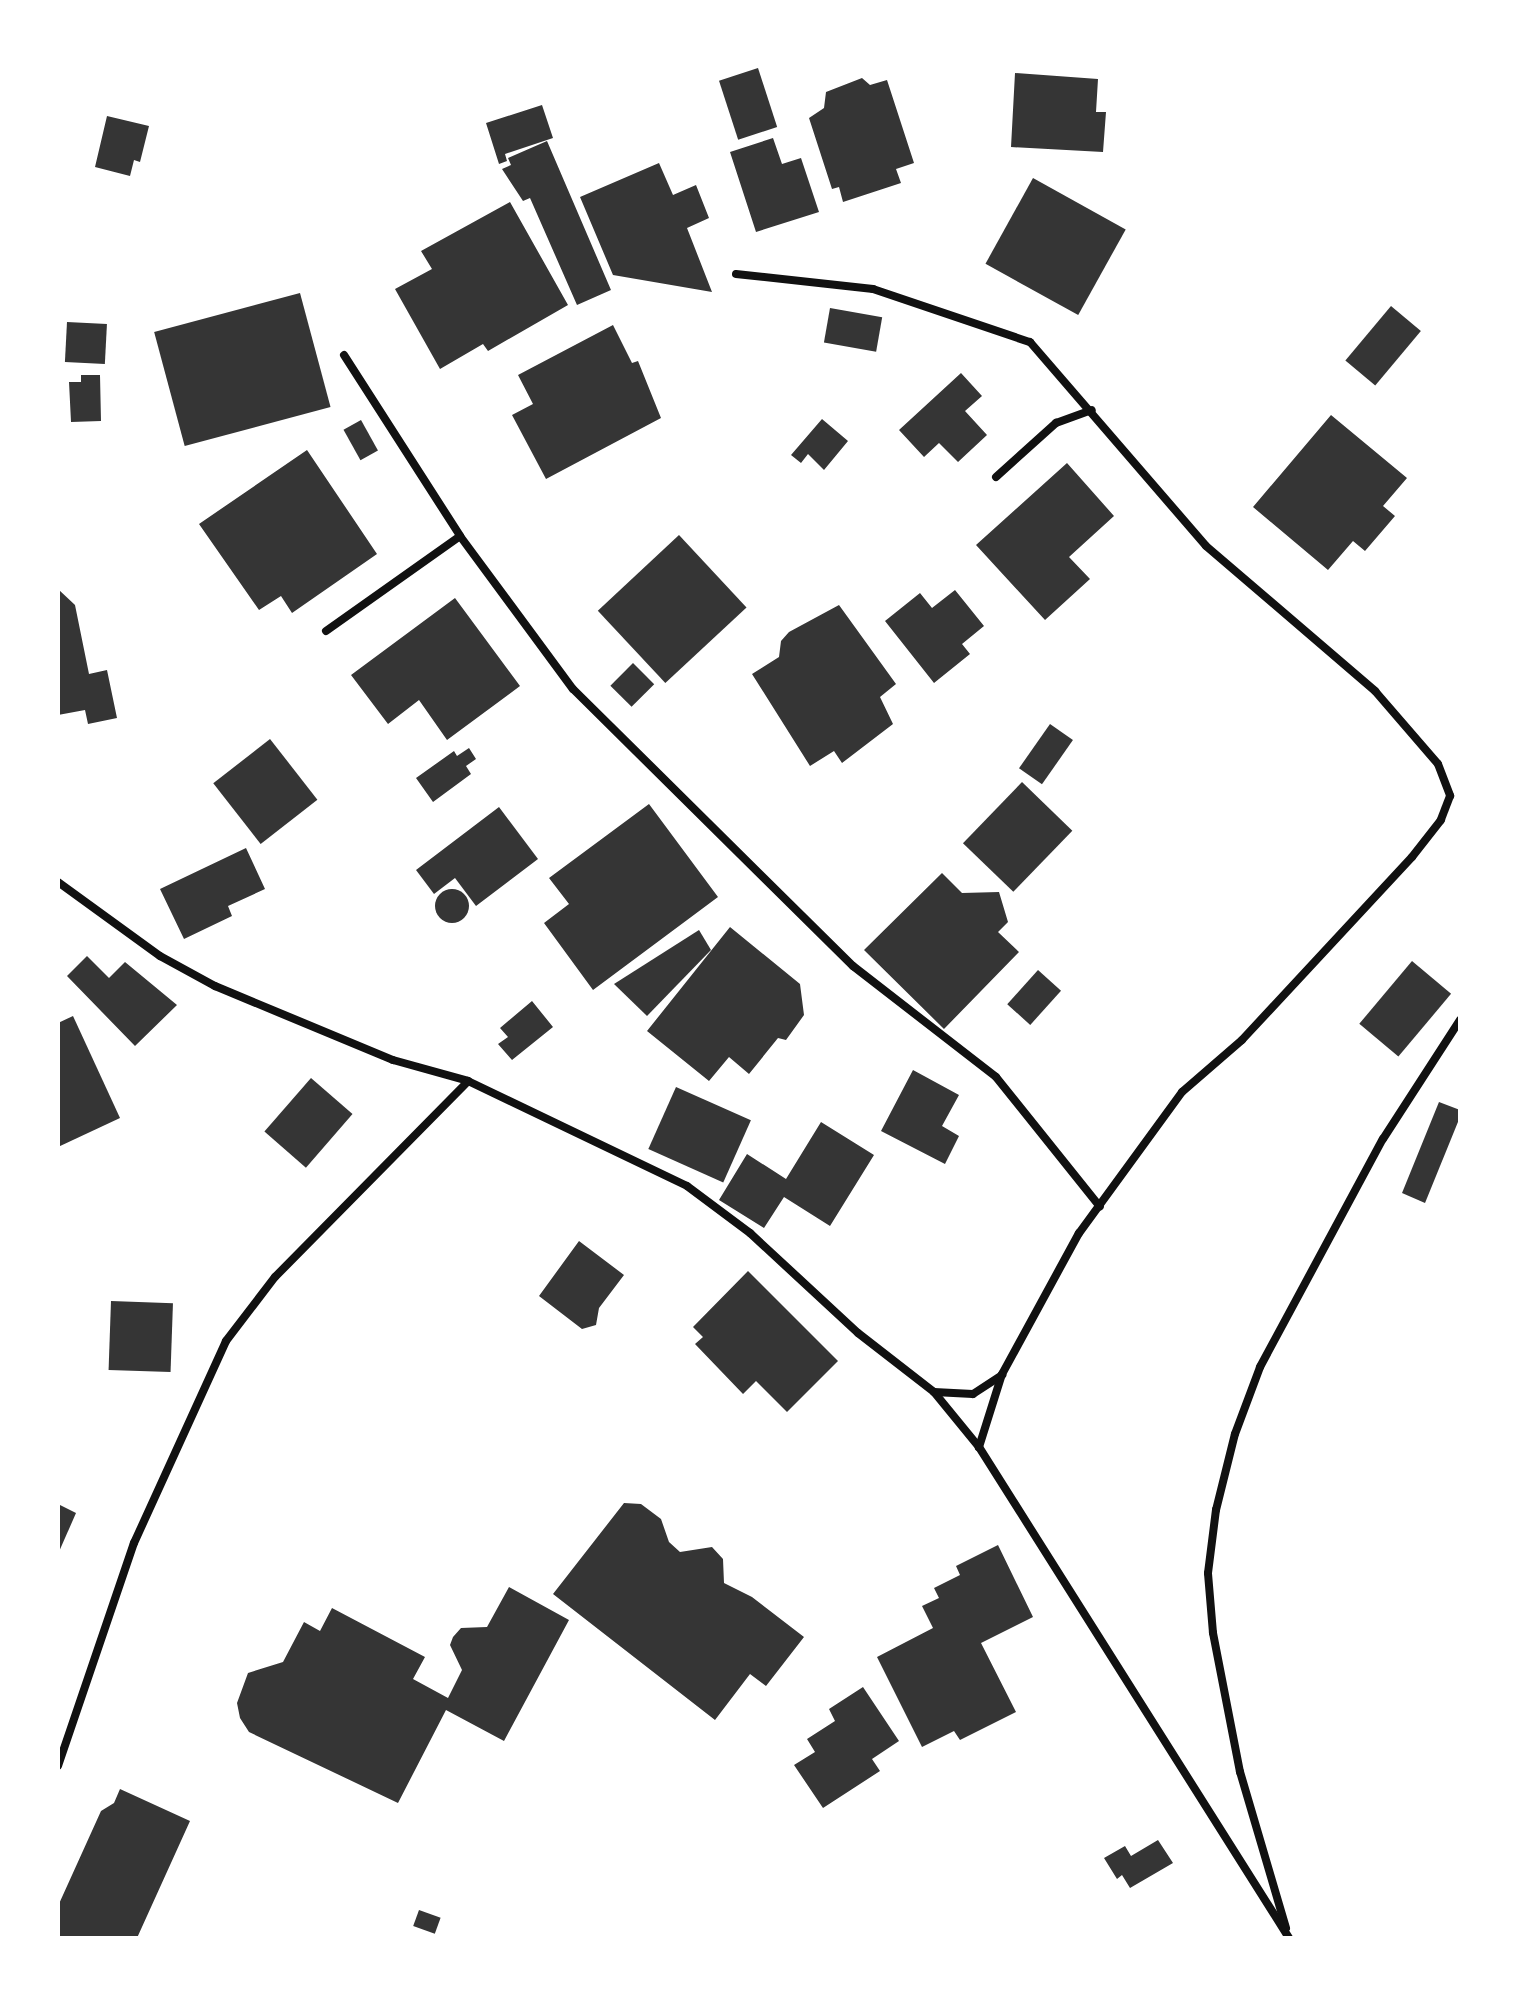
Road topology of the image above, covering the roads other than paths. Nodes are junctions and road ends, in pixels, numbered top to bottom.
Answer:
1 (736, 274) dead end
2 (344, 355) dead end
3 (1092, 410) junction
4 (996, 477) dead end
5 (460, 536) junction
6 (326, 631) dead end
7 (58, 882) edge
8 (1460, 1020) edge
9 (468, 1081) junction
10 (1100, 1207) junction
11 (1002, 1374) junction
12 (934, 1392) junction
13 (979, 1447) junction
14 (58, 1766) edge
15 (1289, 1938) edge

1 - 3 street
2 - 5 street
3 - 4 street
3 - 10 street
5 - 6 street
5 - 10 street
7 - 9 street
8 - 15 street
9 - 12 street
9 - 14 street
10 - 11 street
11 - 12 street
11 - 13 street
12 - 13 street
13 - 15 street

